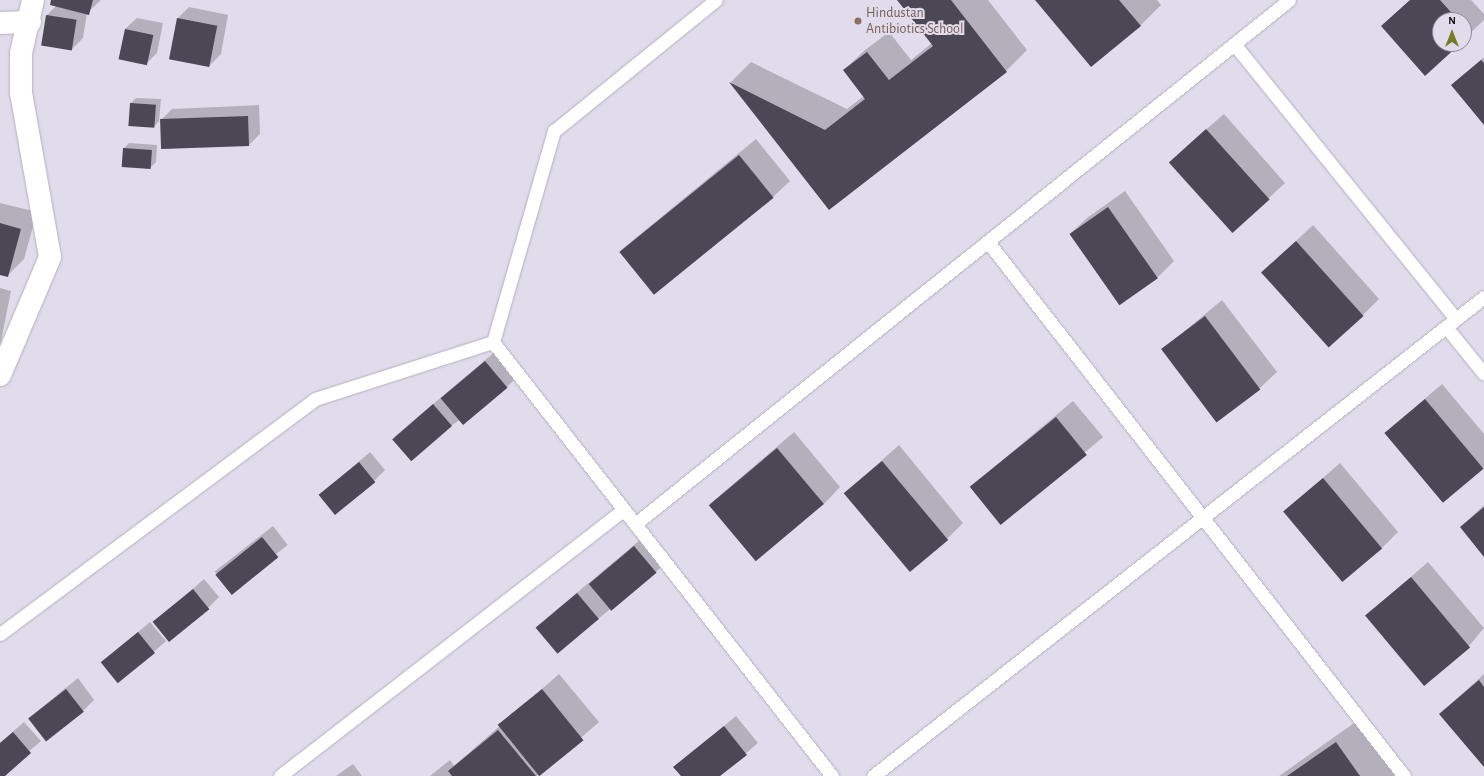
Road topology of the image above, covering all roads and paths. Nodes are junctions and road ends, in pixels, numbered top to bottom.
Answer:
1 (33, 0) edge
2 (716, 0) edge
3 (1289, 0) edge
4 (30, 22) junction
5 (0, 23) edge
6 (1234, 44) junction
7 (988, 242) junction
8 (1484, 297) edge
9 (1451, 323) junction
10 (493, 342) junction
11 (1484, 374) edge
12 (0, 375) edge
13 (623, 510) junction
14 (1203, 517) junction
15 (635, 524) junction
16 (0, 634) edge
17 (280, 776) edge
18 (832, 776) edge
19 (873, 776) edge
20 (1404, 776) edge

1 - 4 street
2 - 10 lane
3 - 6 lane
4 - 5 street
4 - 12 street
6 - 7 lane
6 - 9 lane
7 - 14 lane
7 - 15 lane
8 - 9 lane
9 - 11 lane
9 - 14 lane
10 - 13 lane
10 - 16 lane
13 - 15 lane
13 - 17 lane
14 - 19 lane
14 - 20 lane
15 - 18 lane

